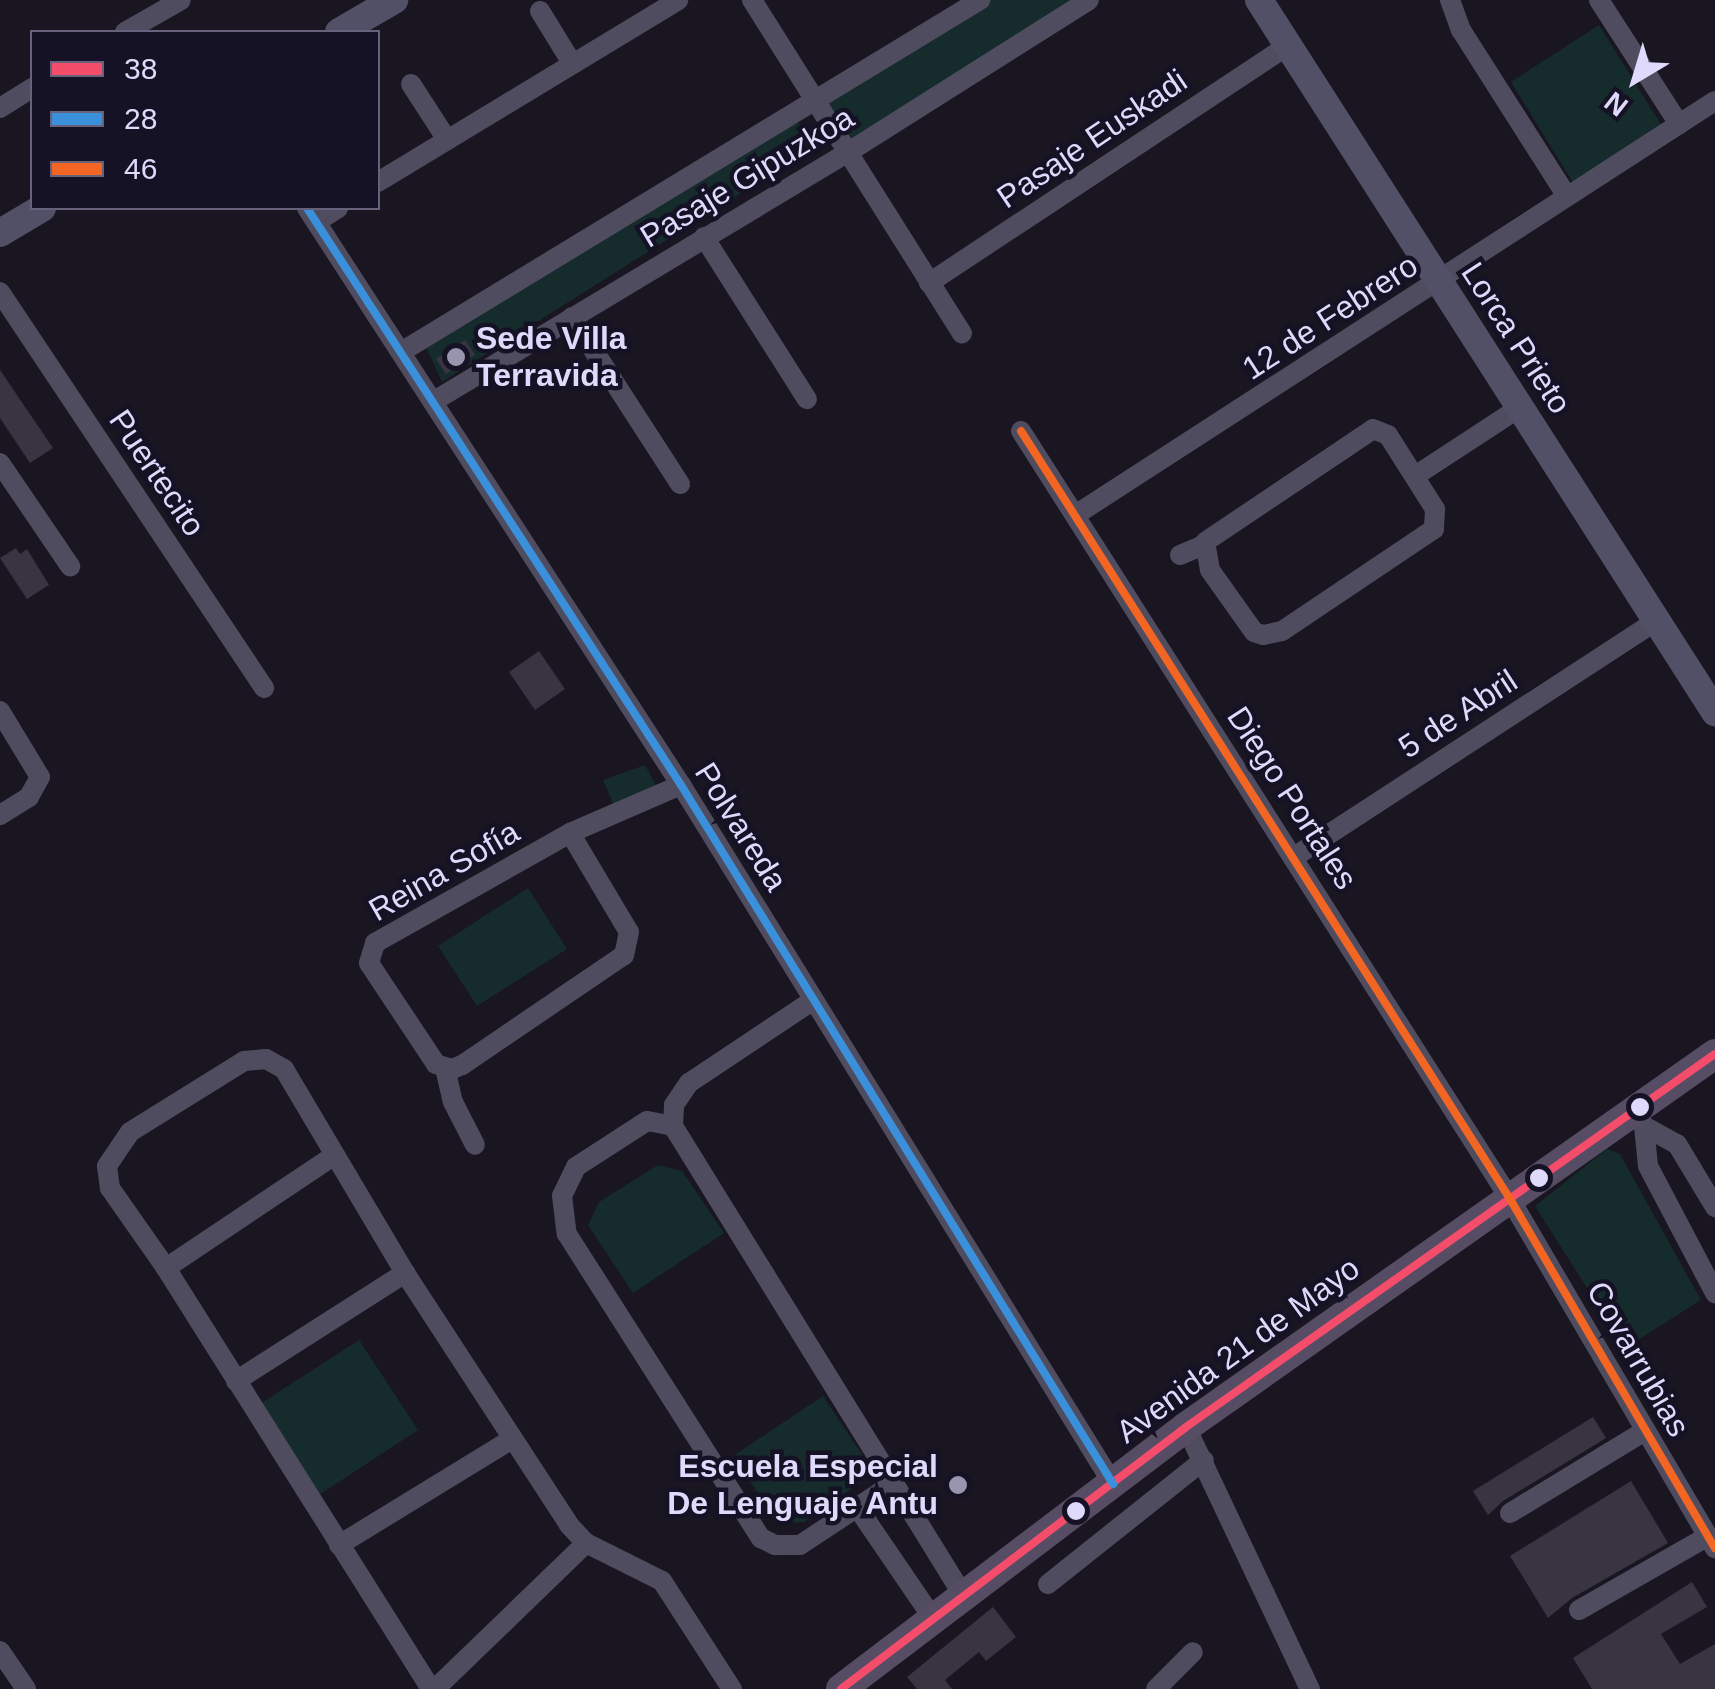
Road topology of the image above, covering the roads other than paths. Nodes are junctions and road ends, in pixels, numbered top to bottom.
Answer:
1 (181, 0) edge
2 (394, 0) edge
3 (678, 0) edge
4 (752, 0) edge
5 (980, 0) edge
6 (1089, 0) edge
7 (1259, 0) edge
8 (1450, 0) edge
9 (1599, 0) edge
10 (540, 11) dead end
11 (128, 30) edge
12 (342, 30) edge
13 (1288, 46) junction
14 (572, 63) junction
15 (411, 84) dead end
16 (30, 89) edge
17 (814, 99) junction
18 (1715, 102) edge
19 (0, 108) edge
20 (1679, 124) junction
21 (446, 138) junction
22 (847, 153) junction
23 (380, 181) edge
24 (1566, 195) junction
25 (38, 210) edge
26 (312, 215) edge
27 (0, 232) edge
28 (704, 237) junction
29 (929, 283) junction
30 (1439, 283) junction
31 (0, 292) edge
32 (572, 317) junction
33 (962, 333) dead end
34 (401, 352) junction
35 (808, 399) dead end
36 (434, 401) junction
37 (1520, 408) junction
38 (1022, 431) dead end
39 (0, 463) edge
40 (1415, 476) junction
41 (680, 484) dead end
42 (1077, 514) junction
43 (1204, 545) junction
44 (1180, 555) dead end
45 (70, 566) dead end
46 (1655, 622) junction
47 (264, 688) dead end
48 (0, 711) edge
49 (1715, 712) edge
50 (681, 786) junction
51 (0, 816) edge
52 (570, 833) junction
53 (1294, 857) junction
54 (812, 1001) junction
55 (1715, 1054) edge
56 (445, 1068) junction
57 (1639, 1119) junction
58 (673, 1126) junction
59 (475, 1145) dead end
60 (332, 1157) junction
61 (1510, 1199) junction
62 (1715, 1207) edge
63 (166, 1268) junction
64 (405, 1273) junction
65 (1715, 1293) edge
66 (236, 1381) junction
67 (1186, 1427) junction
68 (1645, 1431) junction
69 (512, 1439) junction
70 (1204, 1460) junction
71 (1113, 1484) junction
72 (891, 1485) junction
73 (857, 1507) junction
74 (1510, 1513) dead end
75 (586, 1542) junction
76 (1711, 1542) edge
77 (339, 1545) junction
78 (1048, 1584) dead end
79 (963, 1595) junction
80 (1579, 1610) dead end
81 (932, 1617) junction
82 (0, 1651) edge
83 (1193, 1652) dead end
84 (26, 1689) edge
85 (433, 1689) edge
86 (732, 1689) edge
87 (840, 1689) edge
88 (1156, 1689) edge
89 (1310, 1689) edge

1 - 11 street
2 - 12 main road
3 - 14 street
4 - 17 street
5 - 17 street, Pasaje Gipuzkoa
6 - 22 street, Pasaje Gipuzkoa
7 - 13 main road, Lorca Prieto
8 - 24 street
9 - 20 street
10 - 14 street
13 - 29 street, Pasaje Euskadi
13 - 30 main road, Lorca Prieto
14 - 21 street
15 - 21 street
16 - 19 street
17 - 22 street
17 - 34 street, Pasaje Gipuzkoa
18 - 20 street, 12 de Febrero
20 - 24 street, 12 de Febrero
21 - 23 street
22 - 28 street, Pasaje Gipuzkoa
22 - 29 street
24 - 30 street, 12 de Febrero
25 - 27 main road
26 - 34 street, Polvareda
28 - 32 street, Pasaje Gipuzkoa
28 - 35 street
29 - 33 street
30 - 37 main road, Lorca Prieto
30 - 42 street, 12 de Febrero
31 - 47 street, Puertecito
32 - 36 street, Pasaje Gipuzkoa
32 - 41 street
34 - 36 street, Polvareda
36 - 50 street, Polvareda
37 - 40 street
37 - 46 main road, Lorca Prieto
38 - 42 street, Diego Portales
39 - 45 street
40 - 43 street
40 - 43 street
42 - 53 street, Diego Portales
43 - 44 street
46 - 49 main road, Lorca Prieto
46 - 53 street, 5 de Abril
48 - 51 street
50 - 52 street, Reina Sofía
50 - 54 street, Polvareda
52 - 56 street, Reina Sofía
52 - 56 street, Reina Sofía
53 - 61 street, Diego Portales
54 - 58 street
54 - 71 street, Polvareda
55 - 57 main road, Avenida 21 de Mayo
56 - 59 street, Reina Sofía
57 - 61 main road, Avenida 21 de Mayo
57 - 62 street
57 - 65 street
58 - 72 street
58 - 73 street
60 - 63 street
60 - 63 street
60 - 64 street
61 - 67 main road, Avenida 21 de Mayo
61 - 68 street, Covarrubias
63 - 66 street
64 - 66 street
64 - 69 street
66 - 77 street
67 - 70 street
67 - 71 main road, Avenida 21 de Mayo
68 - 74 street
68 - 76 street, Covarrubias
69 - 75 street
69 - 77 street
70 - 78 street
70 - 89 street
71 - 79 main road, Avenida 21 de Mayo
72 - 73 street
72 - 79 street
73 - 81 street
75 - 85 street
75 - 86 street
76 - 80 street
77 - 85 street
79 - 81 main road, Avenida 21 de Mayo
81 - 87 main road, Avenida 21 de Mayo
82 - 84 street
83 - 88 street

